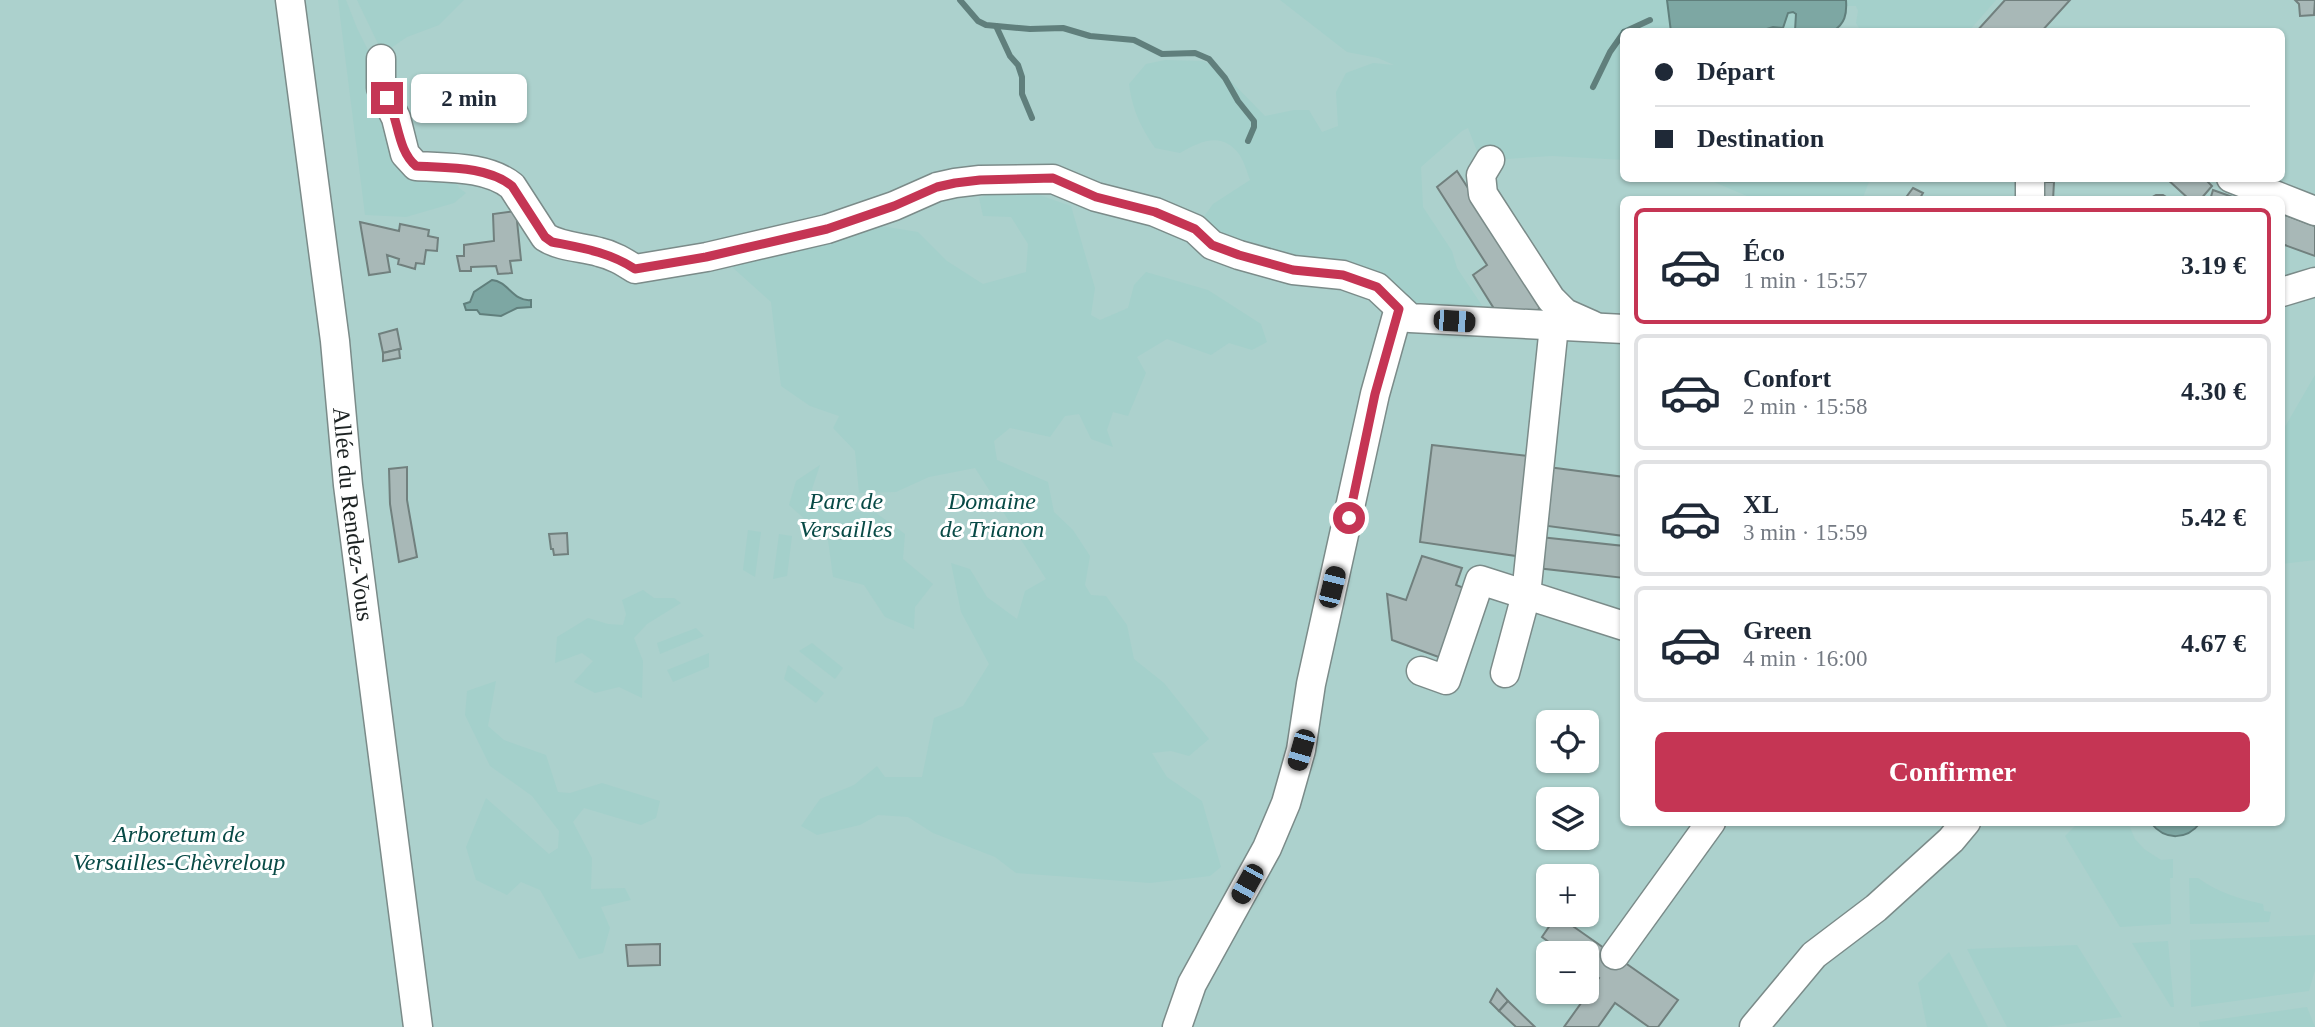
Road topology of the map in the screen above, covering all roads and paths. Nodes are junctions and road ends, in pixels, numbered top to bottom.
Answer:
1 (289, 0) edge
2 (381, 59) dead end
3 (1490, 160) dead end
4 (2241, 182) edge
5 (2277, 196) edge
6 (2285, 199) edge
7 (2315, 211) edge
8 (2315, 282) edge
9 (2285, 291) edge
10 (1399, 309) junction
11 (1554, 326) junction
12 (1611, 329) edge
13 (1526, 595) junction
14 (1620, 625) edge
15 (1421, 671) dead end
16 (1505, 673) dead end
17 (1708, 826) edge
18 (1963, 826) edge
19 (1615, 955) dead end
20 (418, 1027) edge
21 (1177, 1027) edge
22 (1754, 1027) edge

1 - 20 lane, Allée du Rendez-Vous
2 - 10 lane
3 - 12 lane
4 - 5 lane
6 - 7 lane
8 - 9 lane
10 - 11 lane
10 - 21 lane
11 - 12 lane
11 - 13 lane
13 - 14 lane
13 - 15 lane
13 - 16 lane
17 - 19 lane
18 - 22 lane

